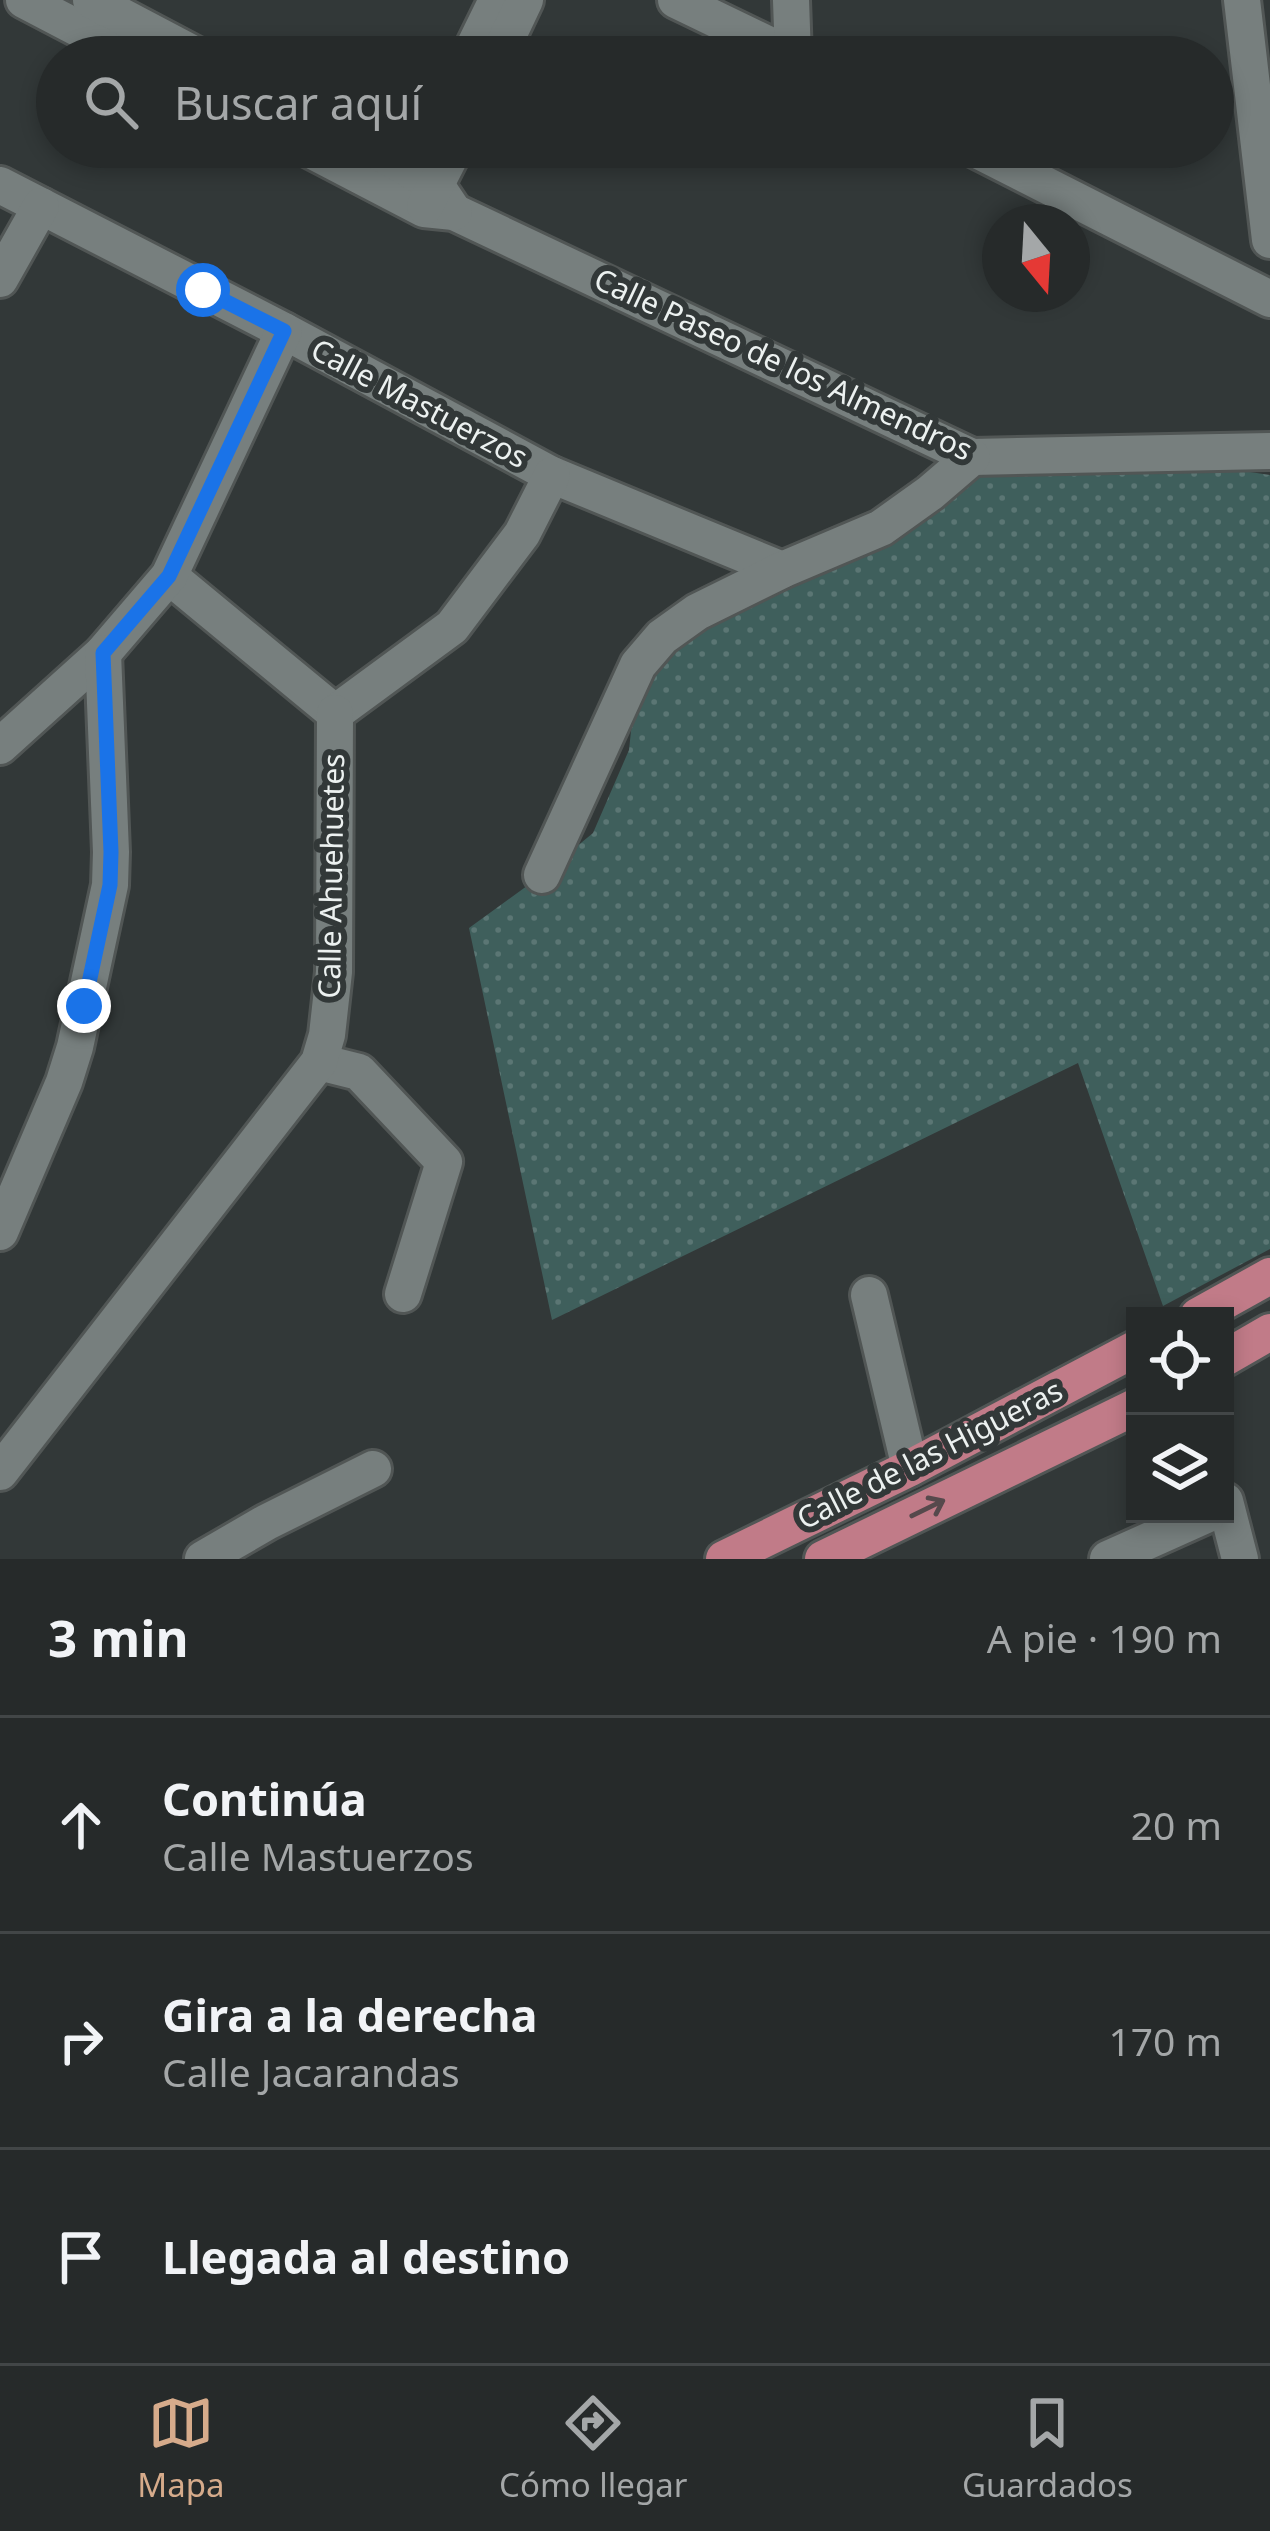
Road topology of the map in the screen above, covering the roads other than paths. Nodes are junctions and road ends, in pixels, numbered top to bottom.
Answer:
1 (24, 0) edge
2 (92, 0) edge
3 (496, 0) edge
4 (525, 0) edge
5 (676, 0) edge
6 (791, 0) edge
7 (1242, 0) edge
8 (93, 36) edge
9 (160, 36) edge
10 (479, 36) edge
11 (508, 36) edge
12 (750, 36) edge
13 (792, 36) edge
14 (369, 168) edge
15 (399, 168) edge
16 (1012, 168) edge
17 (0, 185) edge
18 (426, 187) edge
19 (41, 206) junction
20 (1270, 239) edge
21 (0, 279) edge
22 (1270, 299) edge
23 (284, 331) junction
24 (1270, 451) edge
25 (971, 457) junction
26 (552, 475) junction
27 (782, 570) junction
28 (169, 576) junction
29 (103, 653) junction
30 (335, 713) junction
31 (0, 746) edge
32 (542, 875) dead end
33 (319, 1062) junction
34 (0, 1232) edge
35 (1270, 1276) edge
36 (403, 1294) dead end
37 (869, 1295) dead end
38 (1218, 1307) edge
39 (1270, 1332) edge
40 (1234, 1353) edge
41 (1126, 1355) edge
42 (1126, 1372) edge
43 (1126, 1412) edge
44 (1080, 1436) junction
45 (910, 1468) junction
46 (374, 1469) dead end
47 (0, 1472) edge
48 (1186, 1523) edge
49 (1226, 1523) edge
50 (1238, 1558) edge
51 (203, 1559) edge
52 (724, 1559) edge
53 (823, 1559) edge
54 (1108, 1559) edge

1 - 8 street
2 - 9 street
3 - 10 street
4 - 11 street
5 - 12 street
6 - 13 street
7 - 20 street
14 - 18 street, Calle Paseo de los Almendros
15 - 18 street, Calle Paseo de los Almendros
16 - 22 street
17 - 19 street, Calle Mastuerzos
18 - 25 street, Calle Paseo de los Almendros
19 - 21 street
19 - 23 street, Calle Mastuerzos
23 - 26 street, Calle Mastuerzos
23 - 28 street
24 - 25 street, Calle Paseo de los Almendros
25 - 27 street
26 - 27 street, Calle Mastuerzos
26 - 30 street, Calle Ahuehuetes
27 - 32 street
28 - 29 street
28 - 30 street
29 - 31 street
29 - 34 street
30 - 33 street, Calle Ahuehuetes
33 - 36 street
33 - 47 street, Calle Ahuehuetes
35 - 38 main road
37 - 45 street
39 - 40 main road
41 - 45 main road, Calle de las Higueras
42 - 44 main road
43 - 44 main road, Calle de las Higueras
53 -> 44 main road, Calle de las Higueras
45 - 52 main road, Calle de las Higueras
46 - 51 street
48 - 54 street
49 - 50 street

